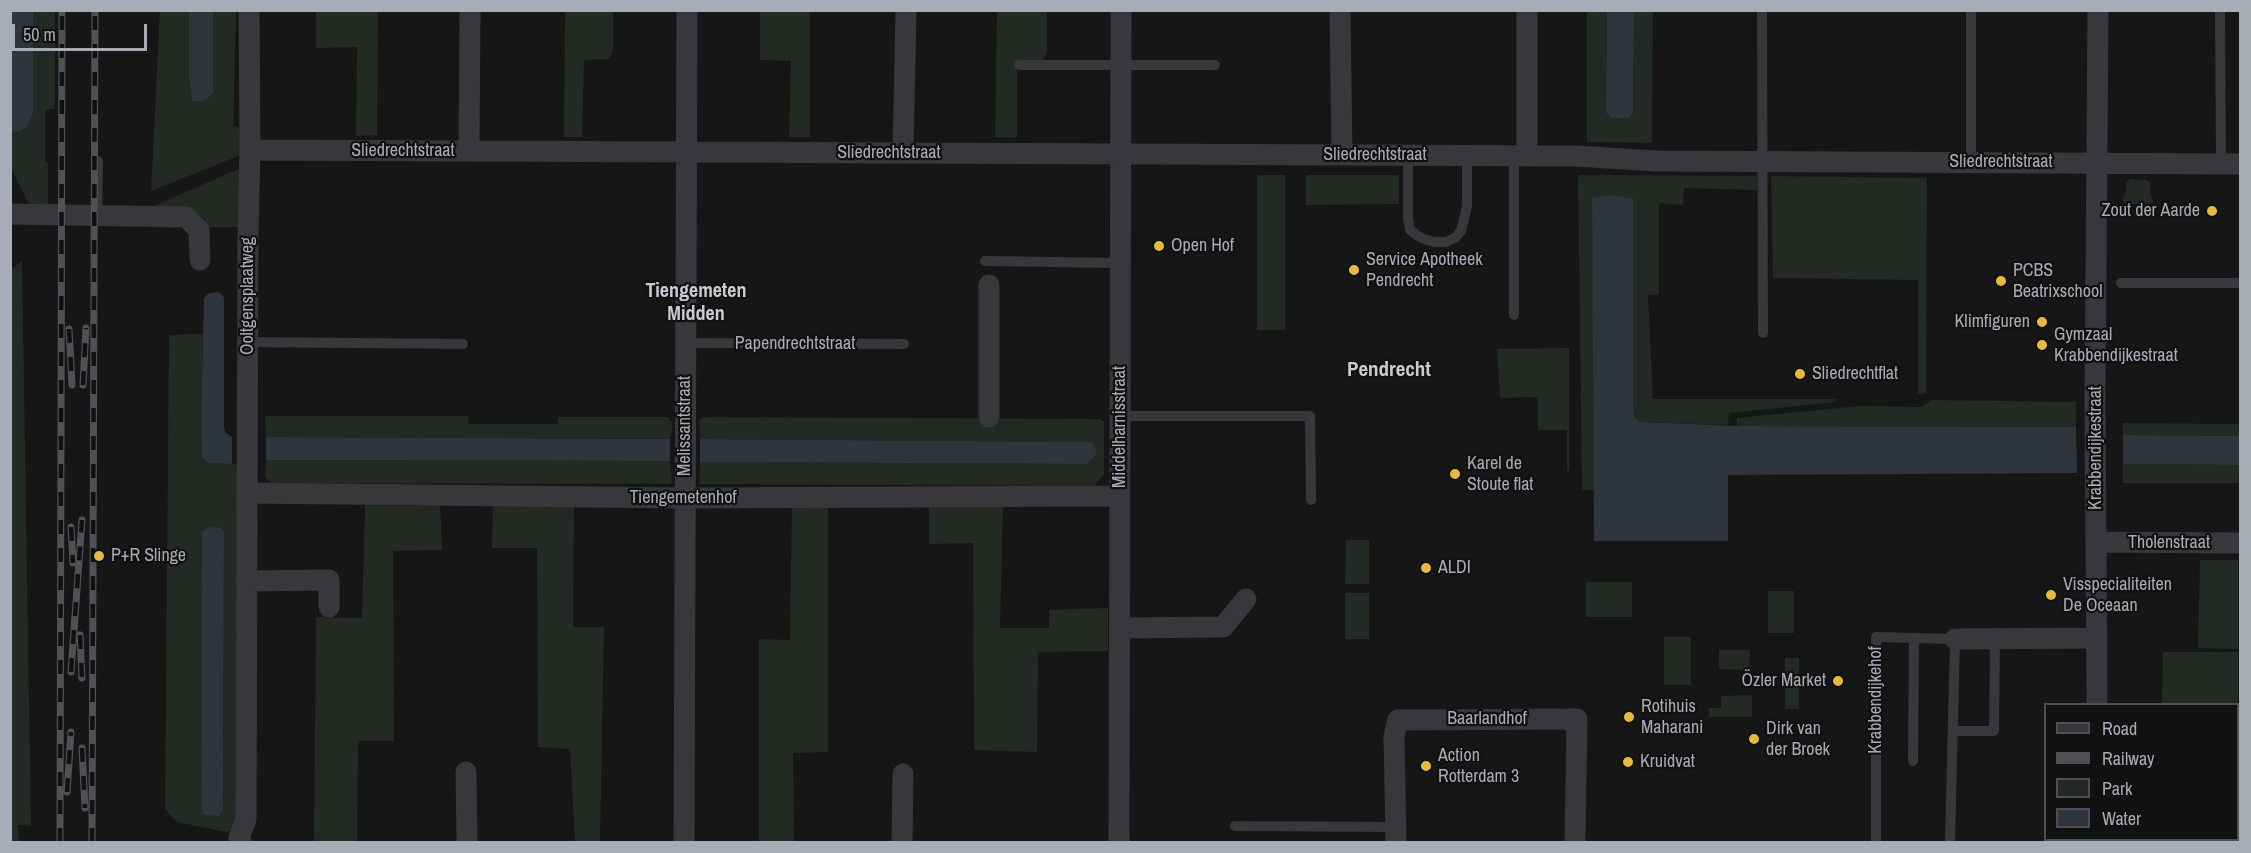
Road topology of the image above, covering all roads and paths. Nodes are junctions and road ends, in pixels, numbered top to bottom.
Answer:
1 (249, 10) edge
2 (470, 10) edge
3 (687, 10) edge
4 (906, 10) edge
5 (1121, 10) edge
6 (1340, 10) edge
7 (1527, 10) edge
8 (1762, 10) edge
9 (1971, 10) edge
10 (2098, 10) edge
11 (2220, 10) edge
12 (1019, 65) dead end
13 (1121, 65) junction
14 (1215, 65) dead end
15 (469, 151) junction
16 (686, 152) junction
17 (903, 153) junction
18 (250, 154) junction
19 (1120, 154) junction
20 (1342, 155) junction
21 (1408, 155) junction
22 (1467, 155) junction
23 (1521, 155) junction
24 (98, 161) dead end
25 (1761, 161) junction
26 (1971, 162) junction
27 (2097, 163) junction
28 (2231, 164) edge
29 (10, 214) edge
30 (98, 216) junction
31 (200, 260) dead end
32 (986, 261) dead end
33 (1120, 263) junction
34 (2121, 283) dead end
35 (2241, 283) edge
36 (988, 285) dead end
37 (1514, 315) dead end
38 (1763, 333) dead end
39 (248, 342) junction
40 (686, 343) junction
41 (463, 344) dead end
42 (904, 344) dead end
43 (1120, 416) junction
44 (989, 417) dead end
45 (247, 494) junction
46 (1120, 496) junction
47 (685, 498) junction
48 (1311, 500) dead end
49 (2097, 542) junction
50 (2241, 543) edge
51 (246, 581) junction
52 (1246, 599) dead end
53 (329, 607) dead end
54 (1120, 628) junction
55 (1914, 638) junction
56 (2097, 638) junction
57 (1955, 639) junction
58 (1995, 639) junction
59 (2097, 703) edge
60 (1953, 731) junction
61 (1913, 761) dead end
62 (466, 772) dead end
63 (903, 774) dead end
64 (1235, 826) dead end
65 (1395, 835) edge
66 (240, 840) edge
67 (467, 843) edge
68 (684, 843) edge
69 (902, 843) edge
70 (1119, 843) edge
71 (1575, 843) edge
72 (1876, 843) edge
73 (1950, 843) edge

1 - 18 street, Ooltgensplaatweg
2 - 15 street
3 - 16 street, Melissantstraat
4 - 17 street
5 - 13 street, Middelharnisstraat
6 - 20 street
7 - 23 street
8 - 25 lane
9 - 26 lane
10 - 27 street, Krabbendijkestraat
11 - 28 lane
12 - 13 lane
13 - 14 lane
13 - 19 street, Middelharnisstraat
15 - 16 street, Sliedrechtstraat
15 - 18 street, Sliedrechtstraat
16 - 17 street, Sliedrechtstraat
16 - 40 street, Melissantstraat
17 - 19 street, Sliedrechtstraat
18 - 39 street, Ooltgensplaatweg
19 - 20 street, Sliedrechtstraat
19 - 33 street, Middelharnisstraat
20 - 21 street, Sliedrechtstraat
21 - 22 street, Sliedrechtstraat
21 - 22 lane
22 - 23 street, Sliedrechtstraat
23 - 25 street, Sliedrechtstraat
23 - 37 lane
24 - 30 lane
25 - 26 street, Sliedrechtstraat
25 - 38 lane
26 - 27 street, Sliedrechtstraat
27 - 28 street, Sliedrechtstraat
27 - 49 street, Krabbendijkestraat
29 - 30 street
30 - 31 street
32 - 33 lane
33 - 43 street, Middelharnisstraat
34 - 35 lane
36 - 44 street
39 - 41 lane
39 - 45 street, Ooltgensplaatweg
40 - 42 lane, Papendrechtstraat
40 - 47 street, Melissantstraat
43 - 46 street, Middelharnisstraat
43 - 48 lane
45 - 47 street, Tiengemetenhof
45 - 51 street, Ooltgensplaatweg
46 - 47 street, Tiengemetenhof
46 - 54 street, Middelharnisstraat
47 - 68 street, Melissantstraat
49 - 50 street, Tholenstraat
49 - 56 street, Krabbendijkestraat
51 - 53 street
51 - 66 street, Ooltgensplaatweg
52 - 54 street
54 - 70 street, Middelharnisstraat
55 - 57 lane, Krabbendijkehof
55 - 61 lane
55 - 72 lane, Krabbendijkehof
56 - 58 street, Krabbendijkehof
56 - 59 street, Krabbendijkestraat
57 - 58 street, Krabbendijkehof
57 - 60 lane
58 - 60 lane
60 - 73 lane
62 - 67 street
63 - 69 street
64 - 65 lane
65 - 71 street, Baarlandhof

